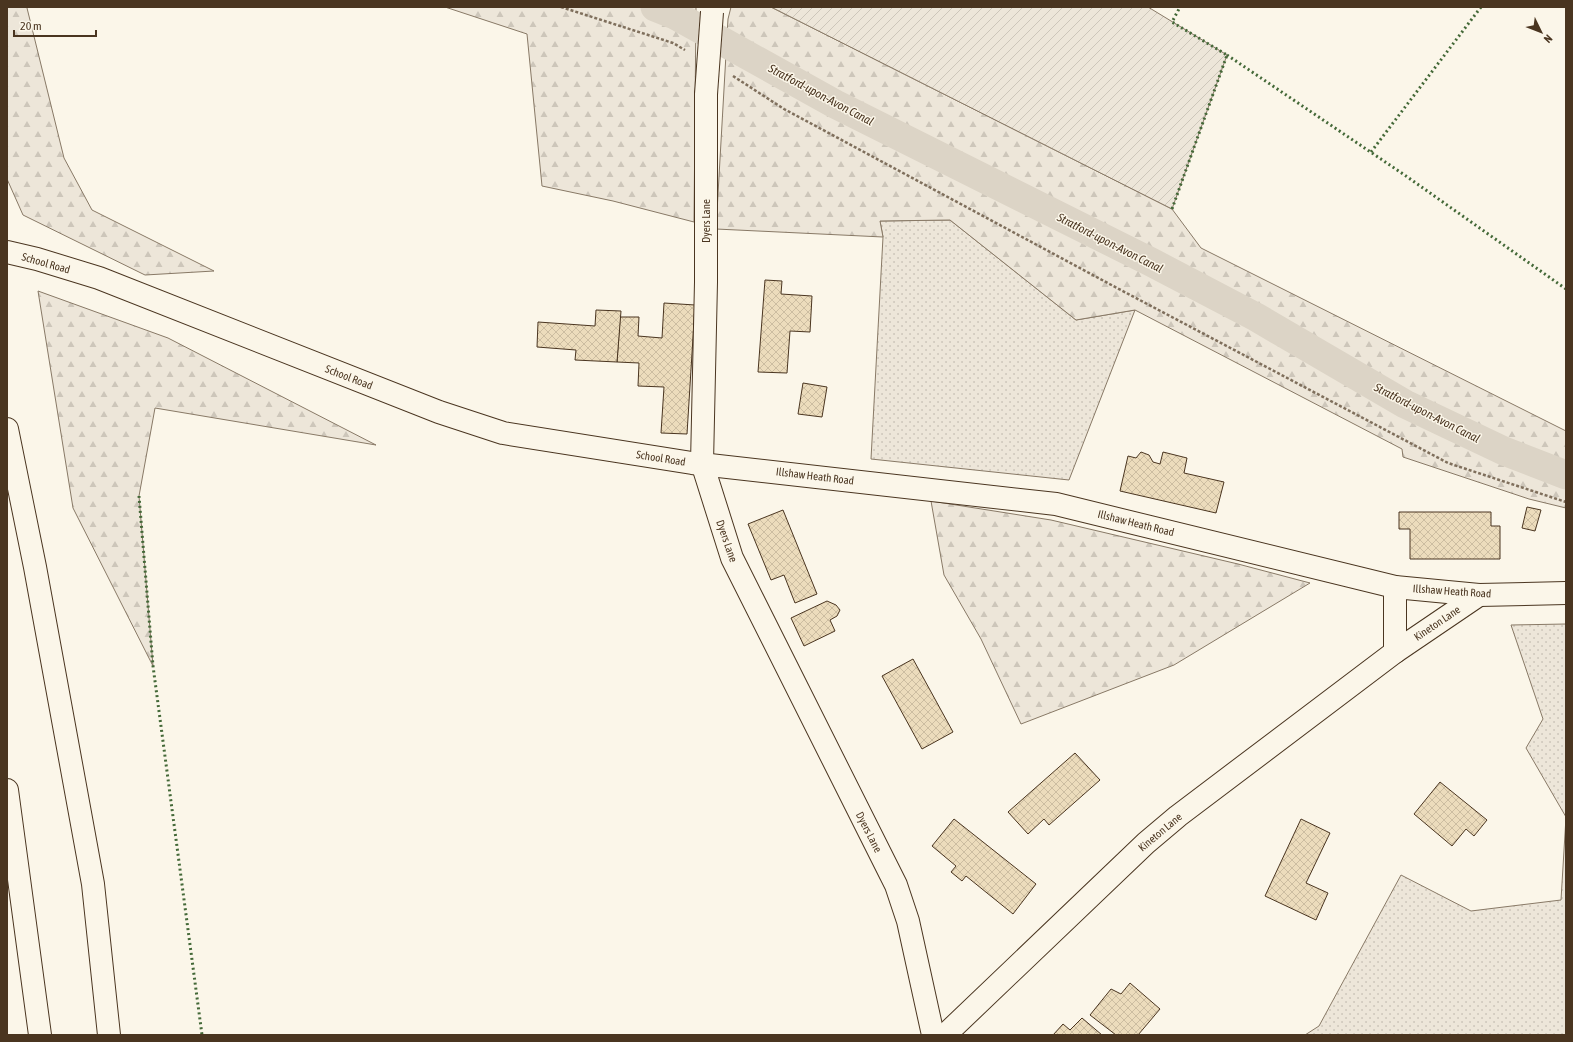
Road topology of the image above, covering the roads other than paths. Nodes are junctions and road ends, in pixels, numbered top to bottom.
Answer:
1 (712, 9) edge
2 (7, 252) edge
3 (7, 429) edge
4 (702, 463) junction
5 (1395, 587) junction
6 (1566, 593) edge
7 (1479, 595) junction
8 (1395, 652) junction
9 (7, 790) edge
10 (40, 1035) edge
11 (109, 1035) edge
12 (933, 1035) edge
13 (944, 1035) edge

1 - 4 main road, Dyers Lane, bridge
2 - 4 main road, School Road
3 - 11 main road
4 - 5 main road, Illshaw Heath Road
4 - 12 main road, Dyers Lane
5 - 7 main road, Illshaw Heath Road
5 - 8 main road, Kineton Lane
6 - 7 main road, Illshaw Heath Road
7 - 8 main road, Kineton Lane
8 - 13 main road, Kineton Lane
9 - 10 main road

